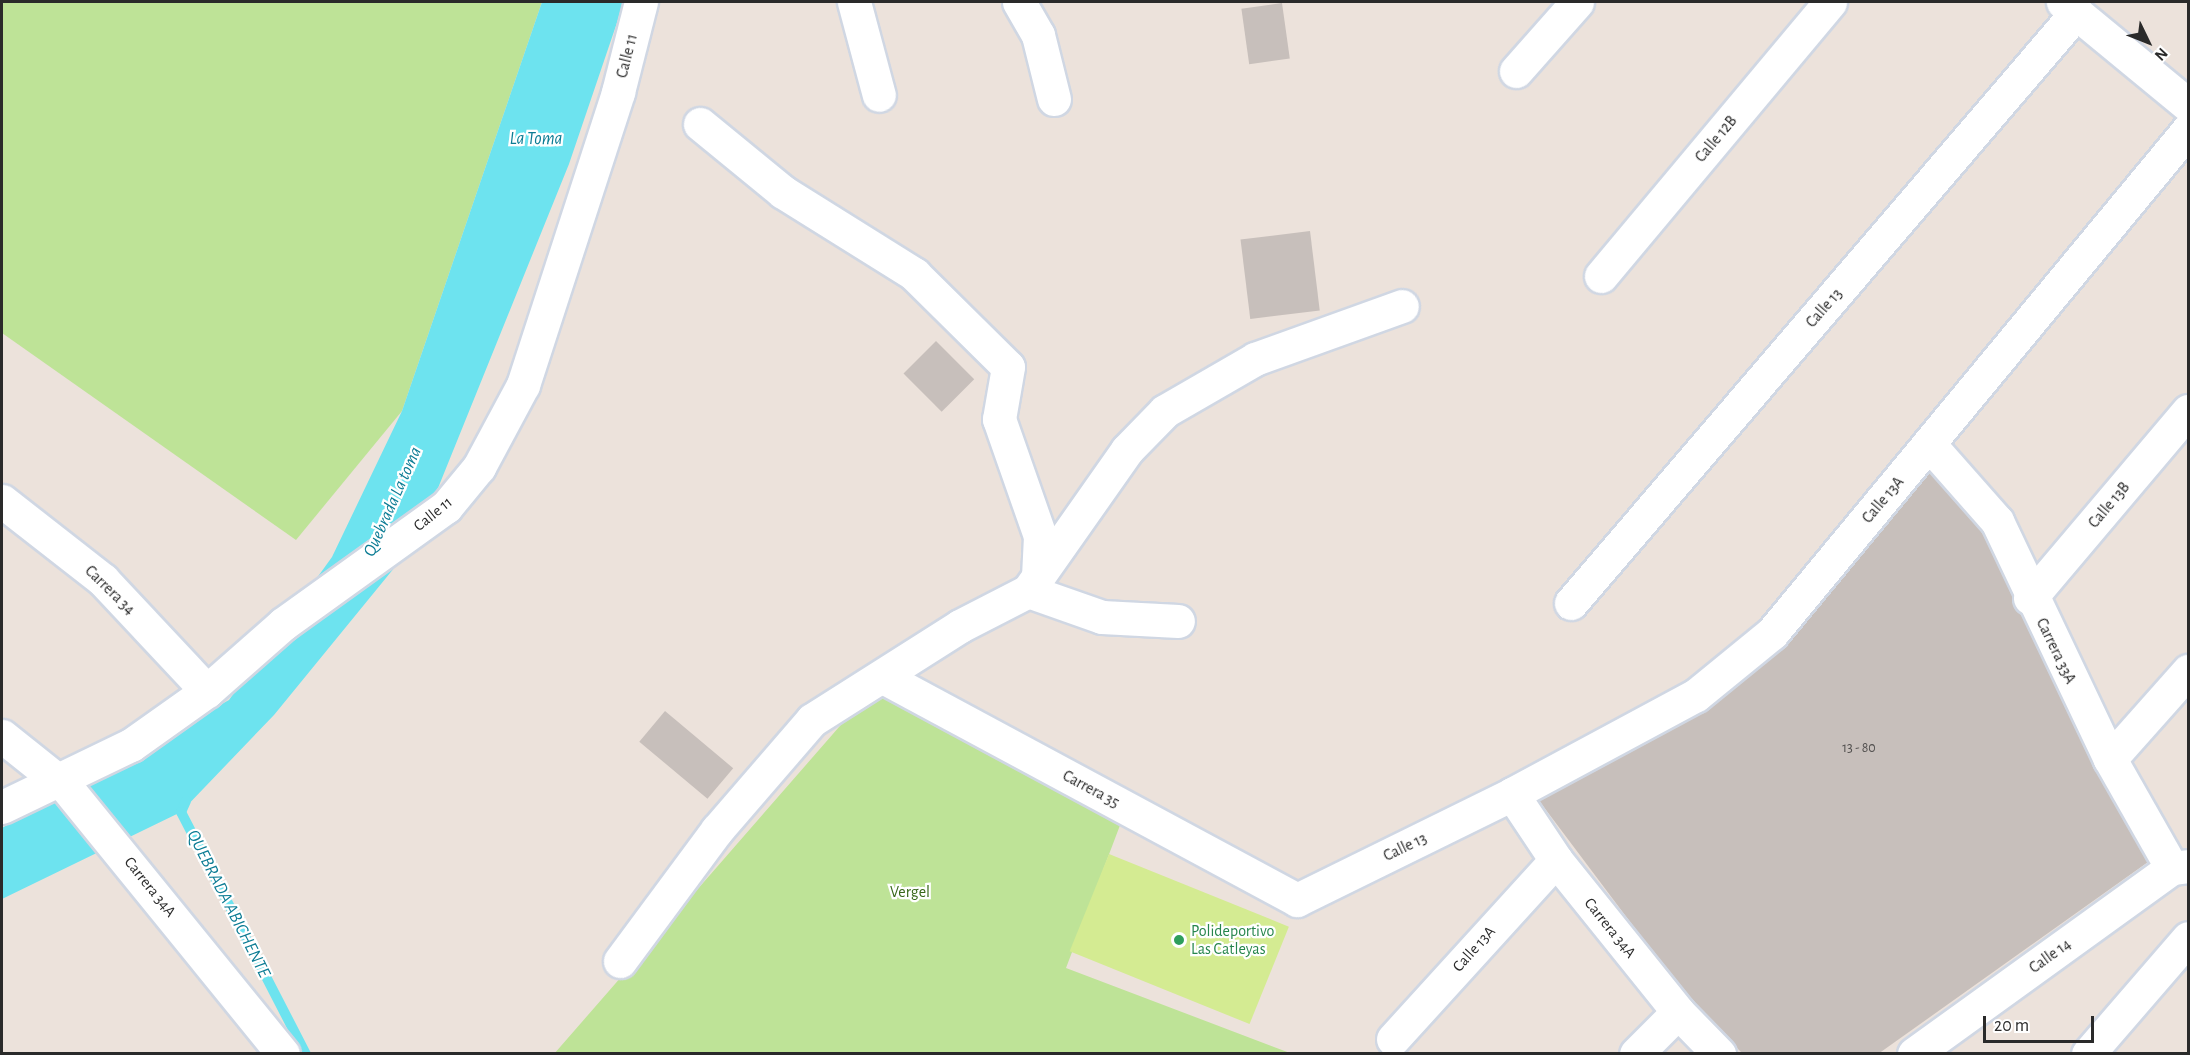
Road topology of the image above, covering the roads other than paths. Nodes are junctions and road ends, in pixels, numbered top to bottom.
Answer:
1 (641, 2) edge
2 (854, 2) edge
3 (1019, 2) edge
4 (1577, 2) edge
5 (1830, 2) edge
6 (2070, 7) edge
7 (1516, 71) dead end
8 (879, 95) dead end
9 (1054, 99) dead end
10 (2188, 105) edge
11 (700, 124) dead end
12 (2188, 130) edge
13 (1601, 276) dead end
14 (1402, 306) dead end
15 (2188, 411) edge
16 (1929, 444) junction
17 (2, 501) edge
18 (1033, 584) junction
19 (2030, 598) junction
20 (1571, 603) dead end
21 (1178, 621) dead end
22 (2188, 671) edge
23 (885, 678) junction
24 (207, 691) junction
25 (2, 736) edge
26 (2110, 759) junction
27 (62, 783) junction
28 (1512, 794) junction
29 (2, 807) edge
30 (1556, 860) junction
31 (2180, 867) edge
32 (1297, 900) joint
33 (2188, 938) edge
34 (620, 961) dead end
35 (1677, 1012) junction
36 (1393, 1039) dead end
37 (283, 1053) edge
38 (1636, 1053) edge
39 (1719, 1053) edge
40 (1914, 1053) edge
41 (2088, 1053) edge

1 - 24 street, Calle 11
2 - 8 street
3 - 9 street
4 - 7 street
5 - 13 street, Calle 12B
6 - 10 street
6 - 20 street, Calle 13
11 - 18 street
12 - 16 street, Calle 13A
14 - 18 street
15 - 19 street, Calle 13B
16 - 19 street, Carrera 33A
16 - 28 street, Calle 13A
17 - 24 street, Carrera 34
18 - 21 street
18 - 23 street
19 - 26 street, Carrera 33A
22 - 26 street
23 - 32 street, Carrera 35
23 - 34 street
24 - 27 street, Calle 11
25 - 27 street, Carrera 34A
26 - 31 street, Carrera 33A
27 - 29 street, Calle 11
27 - 37 street, Carrera 34A
28 - 30 street, Carrera 34A
28 - 32 street, Calle 13
30 - 35 street, Carrera 34A
30 - 36 street, Calle 13A
31 - 40 street, Calle 14
33 - 41 street
35 - 38 street
35 - 39 street, Carrera 34A

